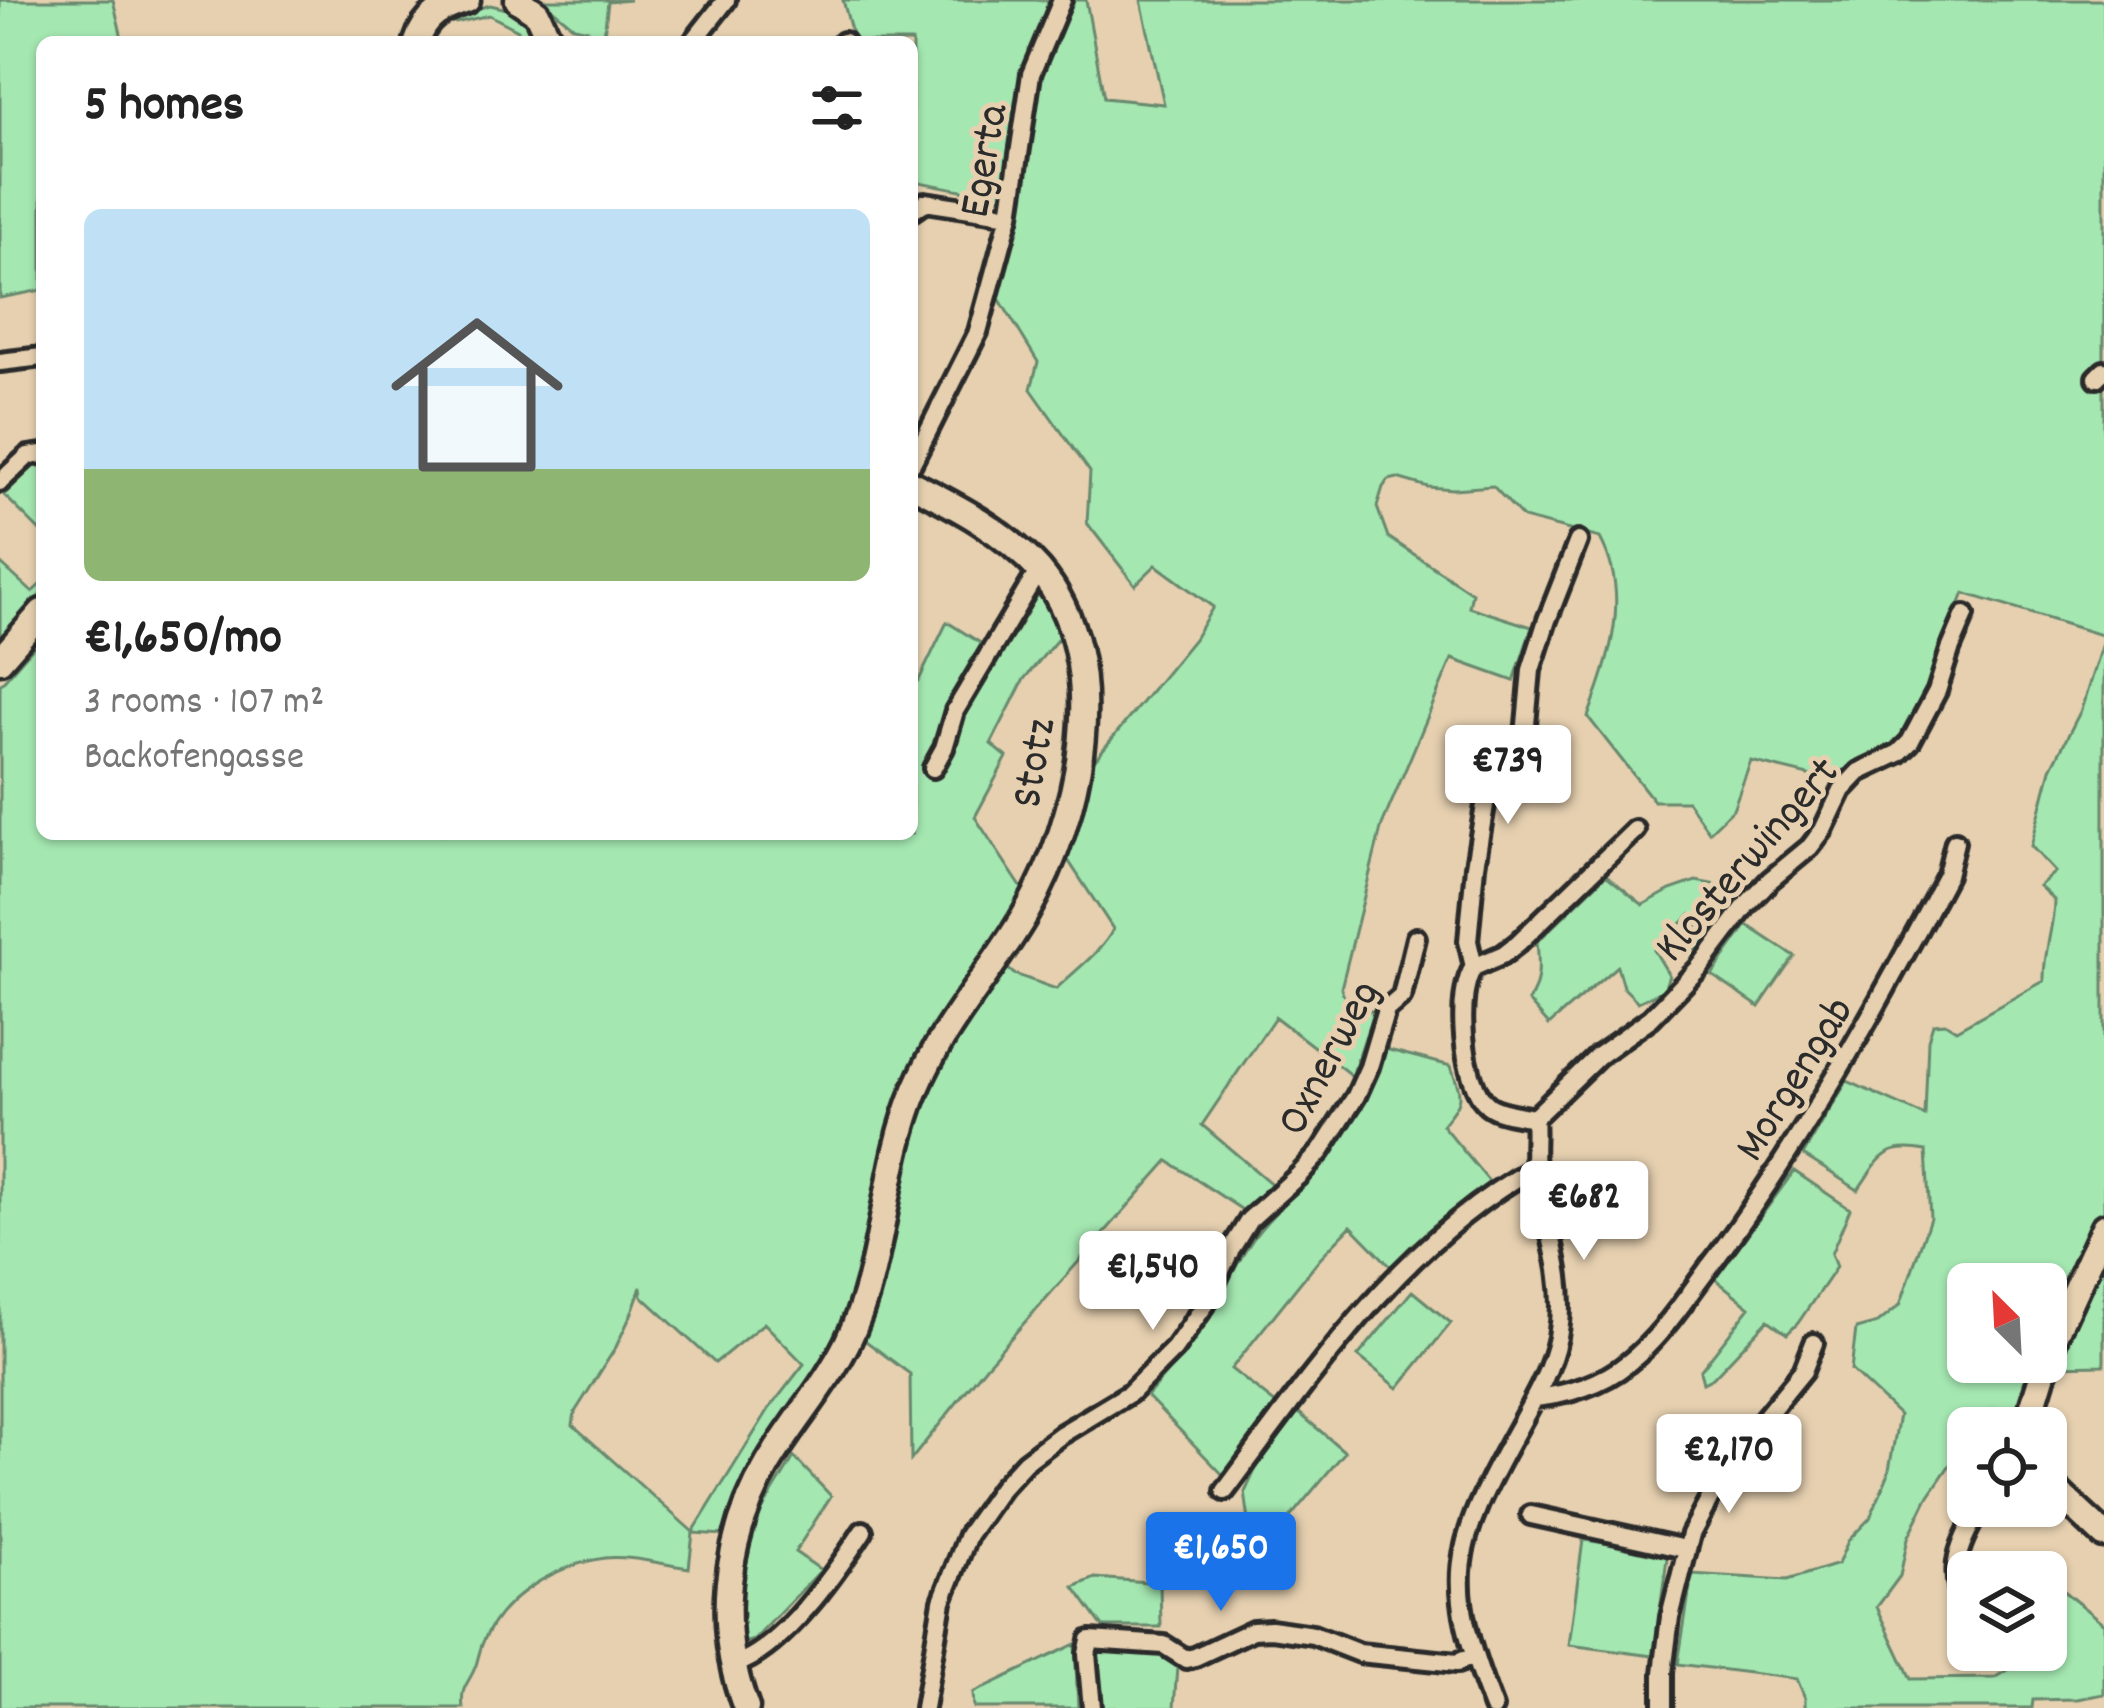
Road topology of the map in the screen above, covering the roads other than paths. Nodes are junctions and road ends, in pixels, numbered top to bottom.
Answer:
1 (467, 0) edge
2 (518, 0) edge
3 (726, 0) edge
4 (1062, 0) edge
5 (421, 9) edge
6 (547, 36) edge
7 (697, 36) edge
8 (918, 207) edge
9 (1010, 215) junction
10 (36, 359) edge
11 (0, 362) edge
12 (36, 451) edge
13 (918, 451) edge
14 (0, 482) edge
15 (918, 487) edge
16 (1578, 541) dead end
17 (1040, 572) junction
18 (1965, 614) dead end
19 (36, 619) edge
20 (0, 661) edge
21 (932, 768) dead end
22 (1635, 830) dead end
23 (1955, 842) dead end
24 (1416, 938) dead end
25 (1474, 967) junction
26 (1534, 1118) junction
27 (1534, 1168) junction
28 (2104, 1227) edge
29 (1814, 1343) dead end
30 (1535, 1398) junction
31 (2033, 1407) edge
32 (1225, 1491) dead end
33 (2067, 1500) edge
34 (1531, 1515) dead end
35 (863, 1531) dead end
36 (2104, 1535) edge
37 (1685, 1549) junction
38 (1473, 1656) junction
39 (733, 1664) junction
40 (746, 1708) edge
41 (924, 1708) edge
42 (1092, 1708) edge
43 (1493, 1708) edge
44 (1663, 1708) edge

1 - 5 street
2 - 6 street
3 - 7 street
4 - 9 street, Egerta
8 - 9 street
9 - 13 street, Egerta
10 - 11 street
12 - 14 street
15 - 17 street, Stotz
16 - 25 street
17 - 21 street
17 - 39 street, Stotz
18 - 26 street, Klosterwingert
19 - 20 street
22 - 25 street
23 - 30 street, Morgengab
24 - 41 street, Oxnerweg
25 - 26 street
26 - 27 street
27 - 30 street
27 - 32 street
28 - 31 street
29 - 37 street
30 - 38 street
33 - 36 street
34 - 37 street
35 - 39 street
37 - 44 street
38 - 42 street
38 - 43 street
39 - 40 street, Stotz

